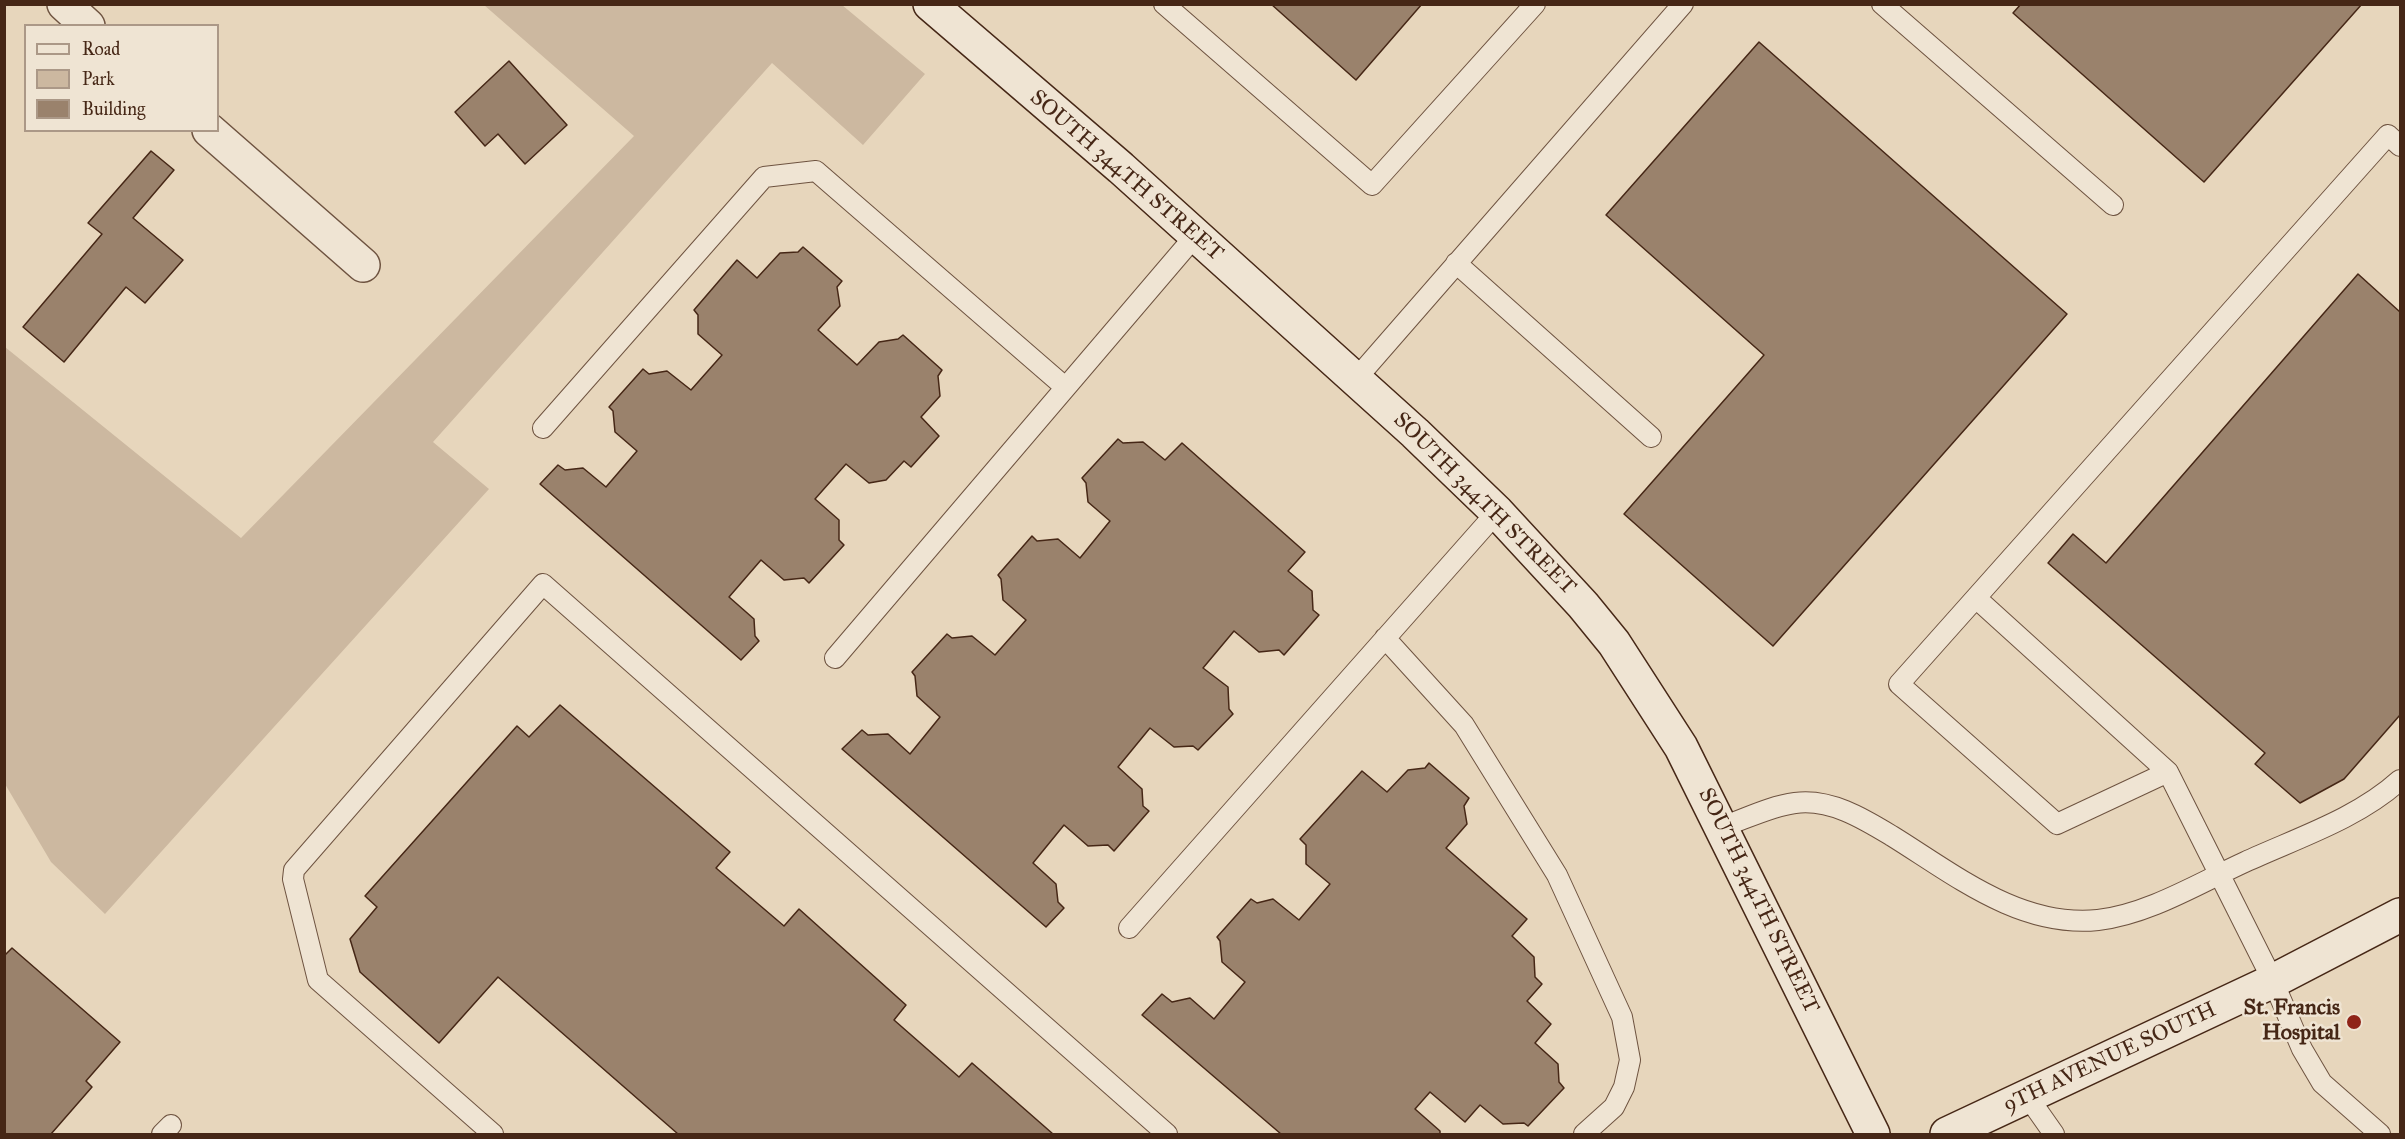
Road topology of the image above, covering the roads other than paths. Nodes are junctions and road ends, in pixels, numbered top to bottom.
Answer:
1 (64, 4) edge
2 (930, 4) edge
3 (1164, 4) edge
4 (1535, 4) edge
5 (1683, 4) edge
6 (1882, 4) edge
7 (86, 24) edge
8 (211, 132) edge
9 (2400, 146) edge
10 (2113, 205) dead end
11 (1195, 236) junction
12 (1456, 264) junction
13 (363, 265) dead end
14 (1355, 380) junction
15 (1065, 387) junction
16 (543, 428) dead end
17 (1651, 437) dead end
18 (1497, 512) junction
19 (1976, 598) junction
20 (1385, 639) junction
21 (835, 658) dead end
22 (2168, 772) junction
23 (2400, 780) edge
24 (1722, 827) junction
25 (2219, 874) junction
26 (2400, 915) edge
27 (1129, 928) dead end
28 (2273, 981) junction
29 (2028, 1097) junction
30 (493, 1134) edge
31 (1167, 1134) edge
32 (1584, 1134) edge
33 (1873, 1134) edge
34 (1947, 1134) edge
35 (2054, 1134) edge
36 (2380, 1134) edge

1 - 7 street
2 - 11 street, SOUTH 344TH STREET
3 - 4 lane
5 - 12 lane
6 - 10 lane
8 - 13 street
9 - 19 lane
11 - 14 street, SOUTH 344TH STREET
11 - 15 lane
12 - 14 lane
12 - 17 lane
14 - 18 street, SOUTH 344TH STREET
15 - 16 lane
15 - 21 lane
18 - 20 lane
18 - 24 street, SOUTH 344TH STREET
19 - 22 lane
19 - 22 lane
20 - 27 lane
20 - 32 lane
22 - 25 lane
23 - 25 lane
24 - 25 lane
24 - 33 street, SOUTH 344TH STREET
25 - 28 lane
26 - 28 street, 9TH AVENUE SOUTH
28 - 29 street, 9TH AVENUE SOUTH
28 - 36 lane
29 - 34 street, 9TH AVENUE SOUTH
29 - 35 lane
30 - 31 lane

